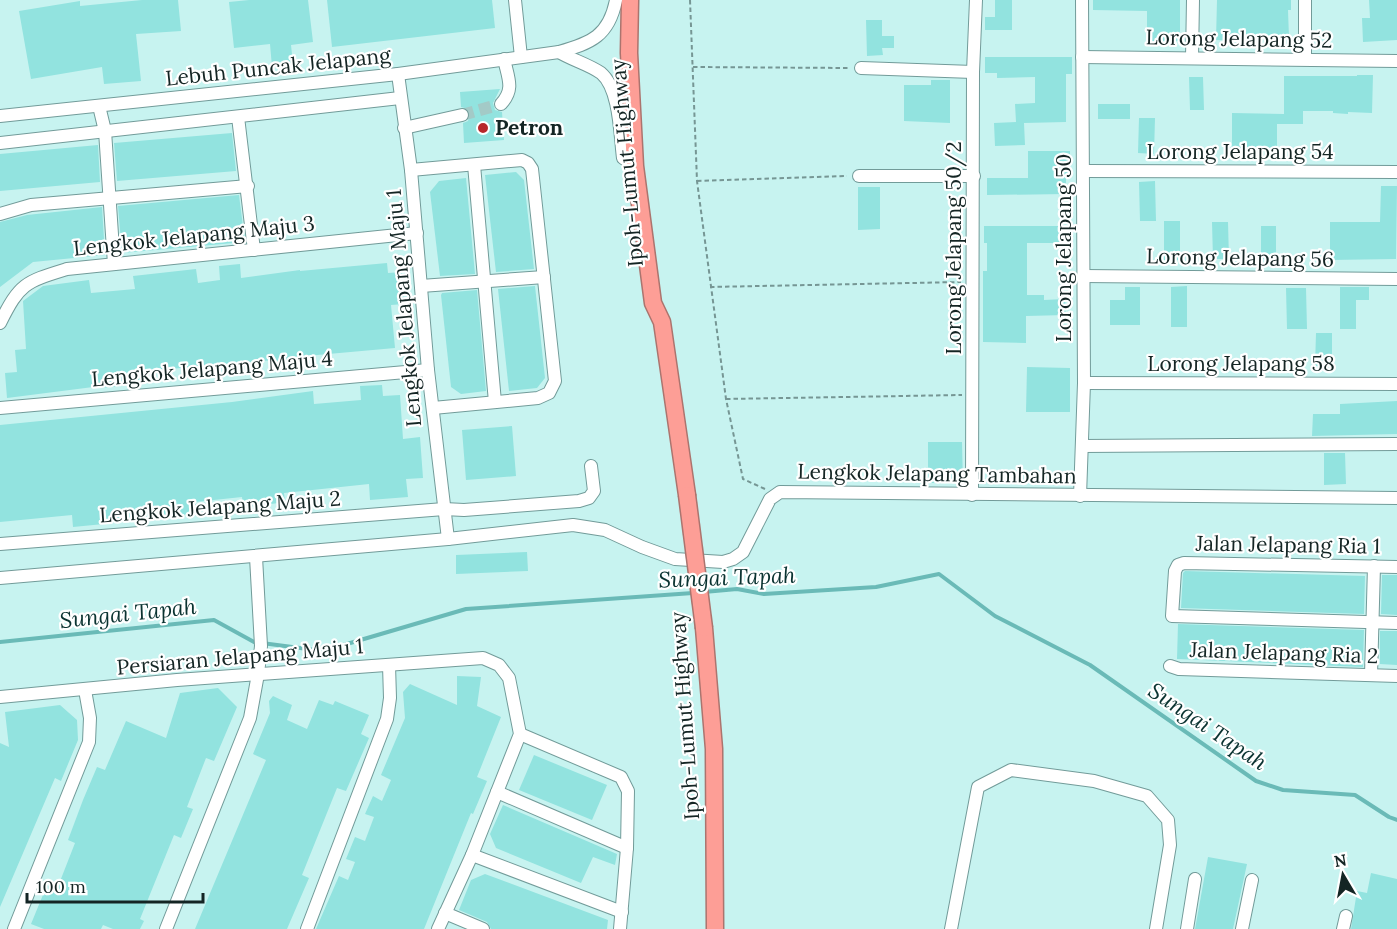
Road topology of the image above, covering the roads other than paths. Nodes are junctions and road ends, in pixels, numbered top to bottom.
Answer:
1 (515, 0) edge
2 (616, 0) edge
3 (630, 0) edge
4 (640, 0) edge
5 (976, 0) edge
6 (1082, 0) edge
7 (1193, 0) edge
8 (1305, 0) edge
9 (559, 52) junction
10 (521, 57) junction
11 (1082, 57) junction
12 (1192, 58) junction
13 (1305, 58) junction
14 (504, 59) junction
15 (1397, 60) edge
16 (861, 68) road end
17 (973, 72) junction
18 (398, 74) junction
19 (400, 98) junction
20 (501, 104) dead end
21 (99, 106) junction
22 (462, 115) tunnel mouth
23 (0, 116) edge
24 (238, 117) junction
25 (404, 128) junction
26 (105, 131) junction
27 (0, 143) edge
28 (474, 165) junction
29 (634, 166) junction
30 (411, 170) junction
31 (1083, 171) junction
32 (1397, 172) edge
33 (859, 176) road end
34 (974, 176) junction
35 (248, 186) junction
36 (109, 199) junction
37 (0, 214) edge
38 (417, 233) junction
39 (255, 250) junction
40 (114, 264) junction
41 (1083, 276) junction
42 (544, 277) junction
43 (1397, 279) edge
44 (485, 282) junction
45 (421, 286) junction
46 (662, 322) junction
47 (0, 323) edge
48 (428, 370) junction
49 (1084, 383) junction
50 (1397, 384) edge
51 (495, 402) junction
52 (0, 408) edge
53 (433, 408) junction
54 (1397, 444) edge
55 (1082, 446) junction
56 (591, 466) dead end
57 (972, 495) junction
58 (1080, 495) junction
59 (1397, 498) edge
60 (444, 509) junction
61 (448, 539) junction
62 (0, 544) edge
63 (256, 556) junction
64 (1374, 566) junction
65 (1397, 567) edge
66 (0, 578) edge
67 (1372, 622) junction
68 (1397, 623) edge
69 (389, 665) junction
70 (1170, 666) dead end
71 (258, 674) junction
72 (1371, 675) junction
73 (1397, 676) edge
74 (85, 690) junction
75 (0, 697) edge
76 (520, 734) junction
77 (497, 792) junction
78 (627, 848) junction
79 (472, 855) junction
80 (1195, 879) dead end
81 (1252, 880) dead end
82 (622, 912) junction
83 (445, 913) junction
84 (1346, 916) dead end
85 (14, 929) edge
86 (166, 929) edge
87 (307, 929) edge
88 (438, 929) edge
89 (483, 929) edge
90 (620, 929) edge
91 (715, 929) edge
92 (951, 929) edge
93 (1156, 929) edge
94 (1187, 929) edge
95 (1242, 929) edge
96 (1343, 929) edge

1 - 10 street
2 - 9 street, Lebuh Puncak Jelapang
3 - 29 highway, Ipoh-Lumut Highway
4 - 46 highway, Ipoh-Lumut Highway
5 - 17 street, Lorong Jelapang 50/2
6 - 11 street, Lorong Jelapang 50
7 - 12 street
8 - 13 street
9 - 10 street, Lebuh Puncak Jelapang
9 - 29 street
10 - 14 street, Lebuh Puncak Jelapang
11 - 12 street, Lorong Jelapang 52
11 - 31 street, Lorong Jelapang 50
12 - 13 street, Lorong Jelapang 52
13 - 15 street, Lorong Jelapang 52
14 - 18 street, Lebuh Puncak Jelapang
14 - 20 street
16 - 17 street
17 - 34 street, Lorong Jelapang 50/2
18 - 19 street, Lengkok Jelapang Maju 1
18 - 21 street, Lebuh Puncak Jelapang
19 - 24 street
19 - 25 street, Lengkok Jelapang Maju 1
21 - 23 street, Lebuh Puncak Jelapang
21 - 26 street
22 - 25 street
24 - 26 street
24 - 35 street
25 - 30 street, Lengkok Jelapang Maju 1
26 - 27 street
26 - 36 street
28 - 30 street
28 - 42 street
28 - 44 street
29 - 46 highway, Ipoh-Lumut Highway
30 - 38 street, Lengkok Jelapang Maju 1
31 - 32 street, Lorong Jelapang 54
31 - 41 street, Lorong Jelapang 50
33 - 34 street
34 - 57 street, Lorong Jelapang 50/2
35 - 36 street
35 - 39 street
36 - 37 street
36 - 40 street
38 - 39 street, Lengkok Jelapang Maju 3
38 - 45 street, Lengkok Jelapang Maju 1
39 - 40 street, Lengkok Jelapang Maju 3
40 - 47 street, Lengkok Jelapang Maju 3
41 - 43 street, Lorong Jelapang 56
41 - 49 street, Lorong Jelapang 50
42 - 44 street
42 - 51 street
44 - 45 street
44 - 51 street
45 - 48 street, Lengkok Jelapang Maju 1
46 - 91 highway, Ipoh-Lumut Highway, bridge
48 - 52 street, Lengkok Jelapang Maju 4
48 - 53 street, Lengkok Jelapang Maju 1
49 - 50 street, Lorong Jelapang 58
49 - 55 street, Lorong Jelapang 50
51 - 53 street
53 - 60 street, Lengkok Jelapang Maju 1
54 - 55 street
55 - 58 street, Lorong Jelapang 50
56 - 60 street, Lengkok Jelapang Maju 2
57 - 58 street, Lengkok Jelapang Tambahan
57 - 61 street, Lengkok Jelapang Tambahan
58 - 59 street, Lengkok Jelapang Tambahan
60 - 61 street, Lengkok Jelapang Maju 1
60 - 62 street, Lengkok Jelapang Maju 2
61 - 63 street, Lengkok Jelapang Tambahan
63 - 66 street, Lengkok Jelapang Tambahan
63 - 71 street
64 - 65 street, Jalan Jelapang Ria 1
64 - 67 street
64 - 67 street, Jalan Jelapang Ria 1
67 - 68 street
67 - 72 street
69 - 71 street, Persiaran Jelapang Maju 1
69 - 76 street, Persiaran Jelapang Maju 1
69 - 87 street
70 - 72 street, Jalan Jelapang Ria 2
71 - 74 street, Persiaran Jelapang Maju 1
71 - 86 street
72 - 73 street, Jalan Jelapang Ria 2
74 - 75 street, Persiaran Jelapang Maju 1
74 - 85 street
76 - 77 street
76 - 78 street
77 - 78 street
77 - 79 street
78 - 82 street
79 - 82 street
79 - 83 street
80 - 94 street
81 - 95 street
82 - 90 street
83 - 88 street
83 - 89 street
84 - 96 street
92 - 93 street

